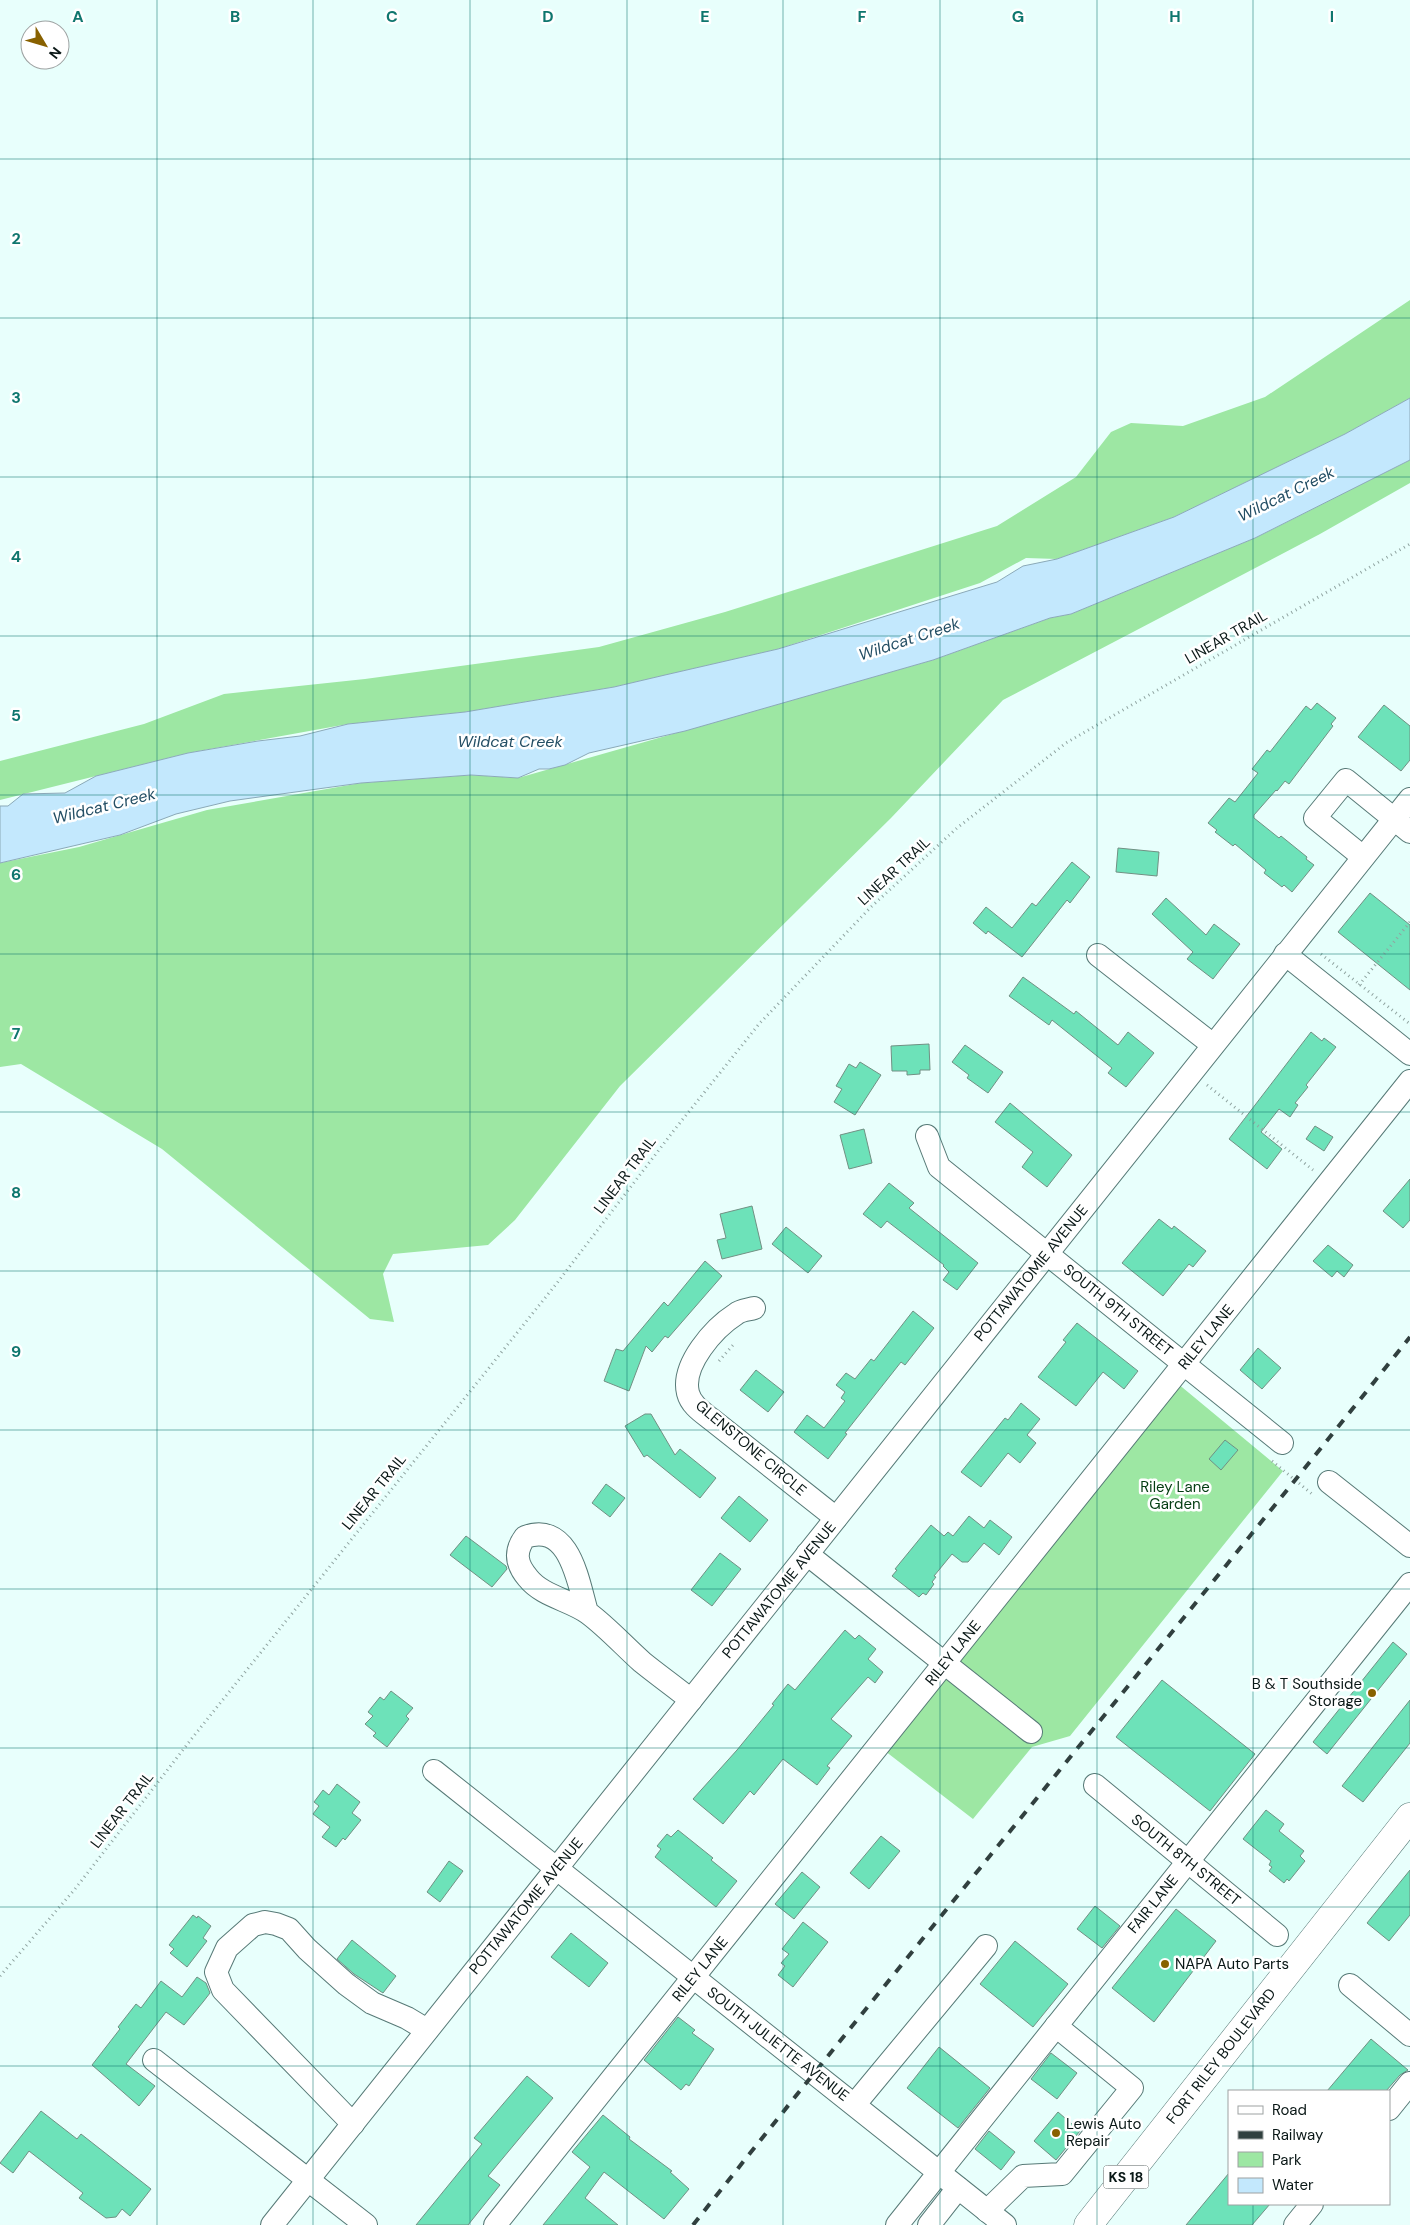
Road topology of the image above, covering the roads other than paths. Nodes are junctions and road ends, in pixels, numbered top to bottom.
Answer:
1 (1410, 799) edge
2 (1402, 826) edge
3 (1363, 857) junction
4 (1292, 946) junction
5 (1098, 955) dead end
6 (1213, 1045) junction
7 (1410, 1054) edge
8 (1410, 1081) edge
9 (927, 1136) dead end
10 (1047, 1253) junction
11 (754, 1308) dead end
12 (1185, 1364) junction
13 (1274, 1449) road end
14 (1323, 1490) road end
15 (836, 1518) junction
16 (1410, 1546) edge
17 (807, 1554) junction
18 (1410, 1584) edge
19 (587, 1612) dead end
20 (945, 1664) junction
21 (691, 1700) junction
22 (1030, 1732) dead end
23 (434, 1770) dead end
24 (1095, 1785) dead end
25 (1410, 1817) edge
26 (1188, 1861) junction
27 (557, 1868) junction
28 (1277, 1935) dead end
29 (986, 1946) dead end
30 (693, 1977) junction
31 (1350, 1985) dead end
32 (1056, 2026) junction
33 (427, 2030) junction
34 (1410, 2034) edge
35 (154, 2060) dead end
36 (1410, 2083) edge
37 (855, 2104) junction
38 (1390, 2109) edge
39 (352, 2124) junction
40 (939, 2173) junction
41 (308, 2180) junction
42 (958, 2188) junction
43 (1311, 2205) edge
44 (996, 2218) edge
45 (272, 2225) edge
46 (366, 2225) edge
47 (495, 2225) edge
48 (897, 2225) edge
49 (929, 2225) edge
50 (1088, 2225) edge
51 (1295, 2225) edge

1 - 2 street, POTTAWATOMIE AVENUE
2 - 3 street, POTTAWATOMIE AVENUE
2 - 3 street
3 - 4 street, POTTAWATOMIE AVENUE
4 - 6 street, POTTAWATOMIE AVENUE
4 - 7 street
5 - 6 street
6 - 10 street, POTTAWATOMIE AVENUE
8 - 12 street, RILEY LANE
9 - 10 street, SOUTH 9TH STREET
10 - 12 street, SOUTH 9TH STREET
10 - 15 street, POTTAWATOMIE AVENUE
11 - 15 street, GLENSTONE CIRCLE
12 - 13 street, SOUTH 9TH STREET
12 - 20 street, RILEY LANE
14 - 16 street
15 - 17 street, POTTAWATOMIE AVENUE
17 - 20 street
17 - 21 street, POTTAWATOMIE AVENUE
18 - 26 street, FAIR LANE
19 - 21 street
20 - 22 street
20 - 30 street, RILEY LANE
21 - 27 street, POTTAWATOMIE AVENUE
23 - 27 street, SOUTH JULIETTE AVENUE
24 - 26 street, SOUTH 8TH STREET
25 - 50 highway, FORT RILEY BOULEVARD / KS 18
26 - 28 street, SOUTH 8TH STREET
26 - 32 street, FAIR LANE
27 - 30 street, SOUTH JULIETTE AVENUE
27 - 33 street, POTTAWATOMIE AVENUE
29 - 37 street
30 - 37 street, SOUTH JULIETTE AVENUE
30 - 47 street, RILEY LANE
31 - 34 street
32 - 40 street, FAIR LANE
32 - 44 street
33 - 39 street, POTTAWATOMIE AVENUE
33 - 39 street
35 - 41 street
36 - 38 street
37 - 40 street, SOUTH JULIETTE AVENUE
39 - 41 street, POTTAWATOMIE AVENUE
40 - 42 street, SOUTH JULIETTE AVENUE
40 - 48 street, FAIR LANE
41 - 45 street, POTTAWATOMIE AVENUE
41 - 46 street
42 - 44 street, SOUTH JULIETTE AVENUE
42 - 49 street
43 - 51 street

